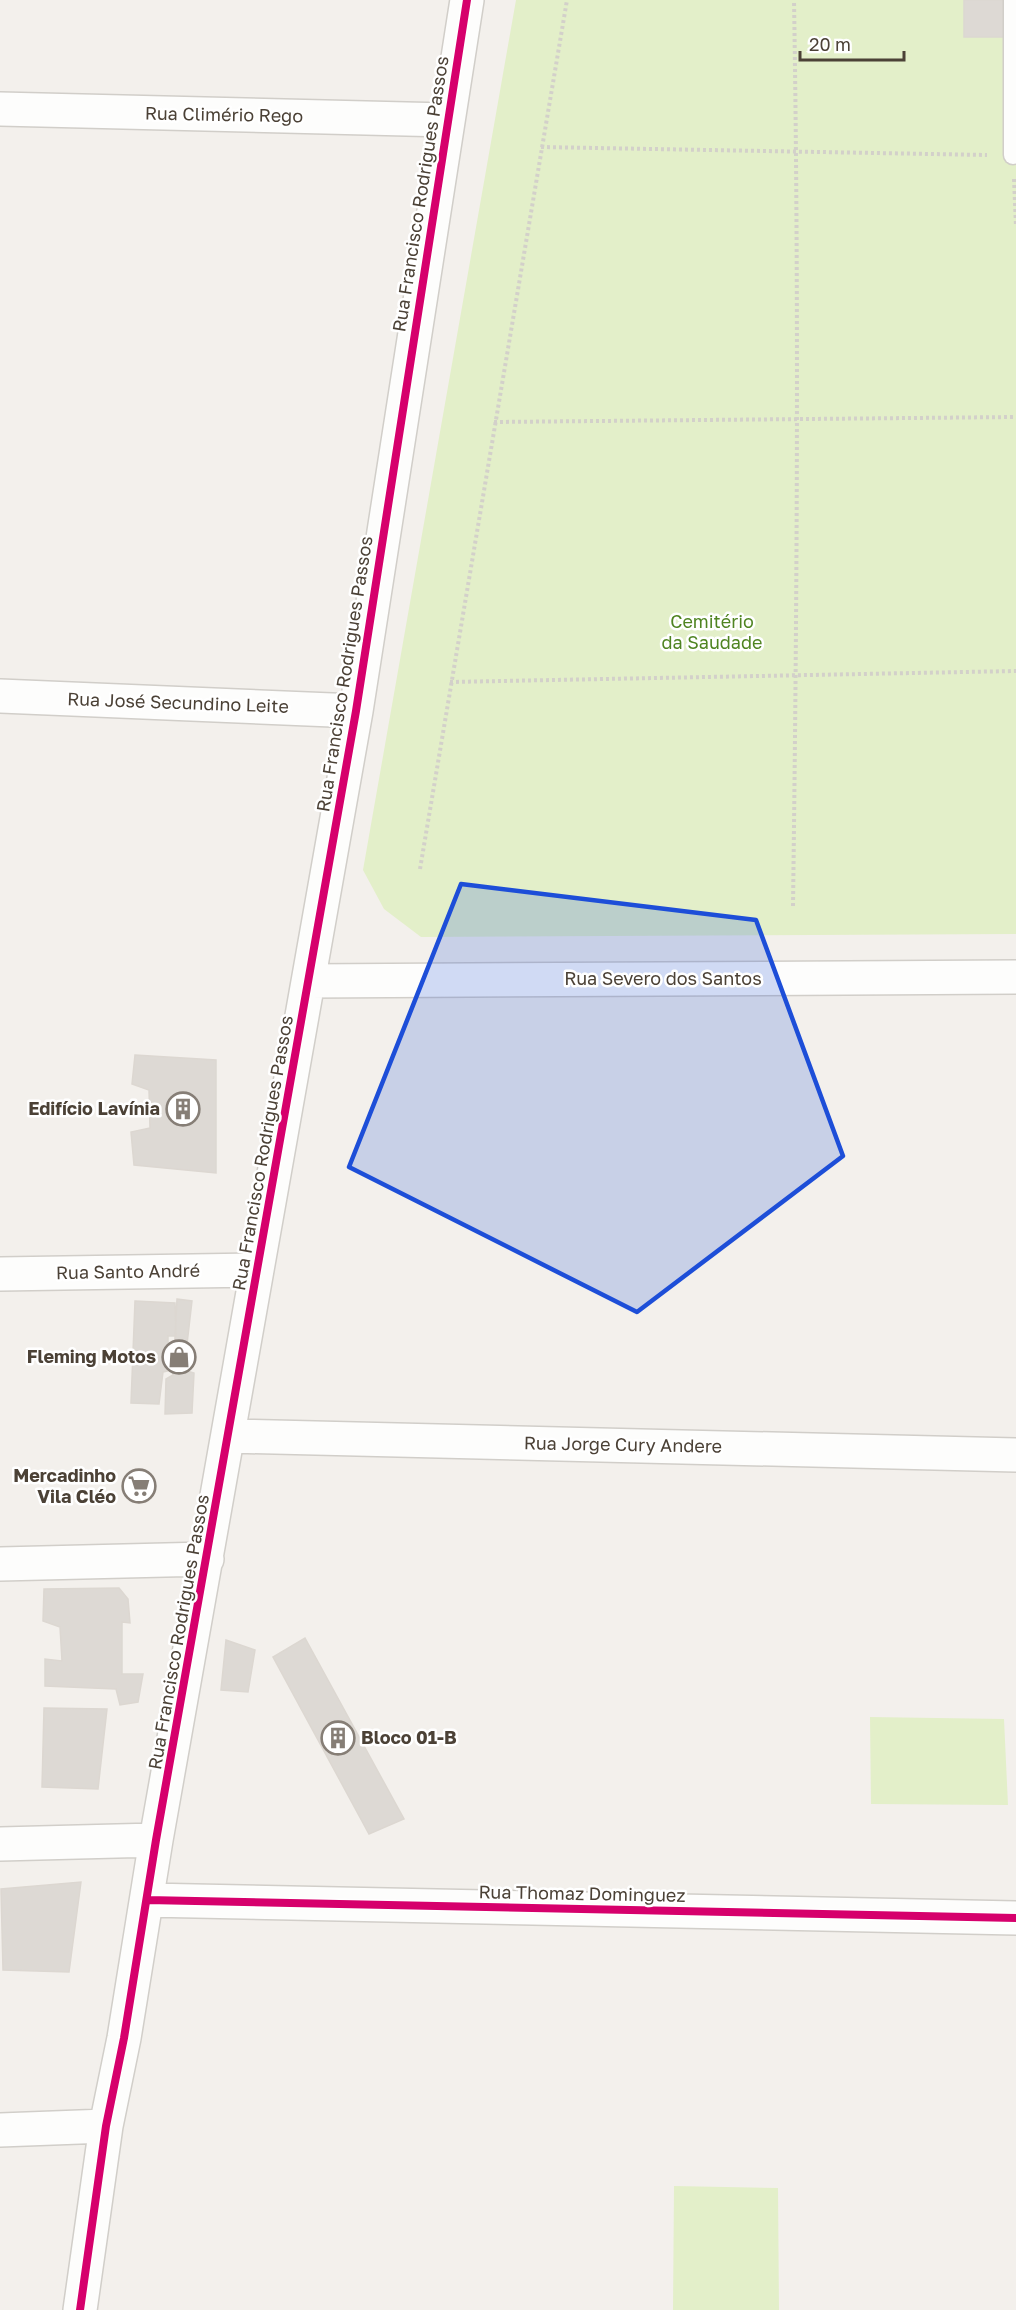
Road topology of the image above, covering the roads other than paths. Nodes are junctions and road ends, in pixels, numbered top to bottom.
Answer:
1 (467, 0) edge
2 (1013, 0) edge
3 (1015, 30) edge
4 (0, 110) edge
5 (447, 120) junction
6 (1013, 155) road end
7 (0, 696) edge
8 (356, 711) junction
9 (1016, 977) edge
10 (309, 981) junction
11 (257, 1270) junction
12 (0, 1274) edge
13 (230, 1436) junction
14 (1016, 1455) edge
15 (207, 1559) junction
16 (0, 1564) edge
17 (156, 1840) junction
18 (0, 1844) edge
19 (147, 1900) junction
20 (1016, 1918) edge
21 (106, 2126) junction
22 (0, 2130) edge
23 (80, 2310) edge

1 - 5 street, Rua Francisco Rodrigues Passos
2 - 3 lane
3 - 6 lane
4 - 5 street, Rua Climério Rego
5 - 8 street, Rua Francisco Rodrigues Passos
7 - 8 street, Rua José Secundino Leite
8 - 10 street, Rua Francisco Rodrigues Passos
9 - 10 street, Rua Severo dos Santos
10 - 11 street, Rua Francisco Rodrigues Passos
11 - 12 street, Rua Santo André
11 - 13 street, Rua Francisco Rodrigues Passos
13 - 14 street, Rua Jorge Cury Andere
13 - 15 street, Rua Francisco Rodrigues Passos
15 - 16 street
15 - 17 street, Rua Francisco Rodrigues Passos
17 - 18 street
17 - 19 street, Rua Francisco Rodrigues Passos
19 - 20 street, Rua Thomaz Dominguez
19 - 21 street, Rua Francisco Rodrigues Passos
21 - 22 street
21 - 23 street, Rua Francisco Rodrigues Passos

